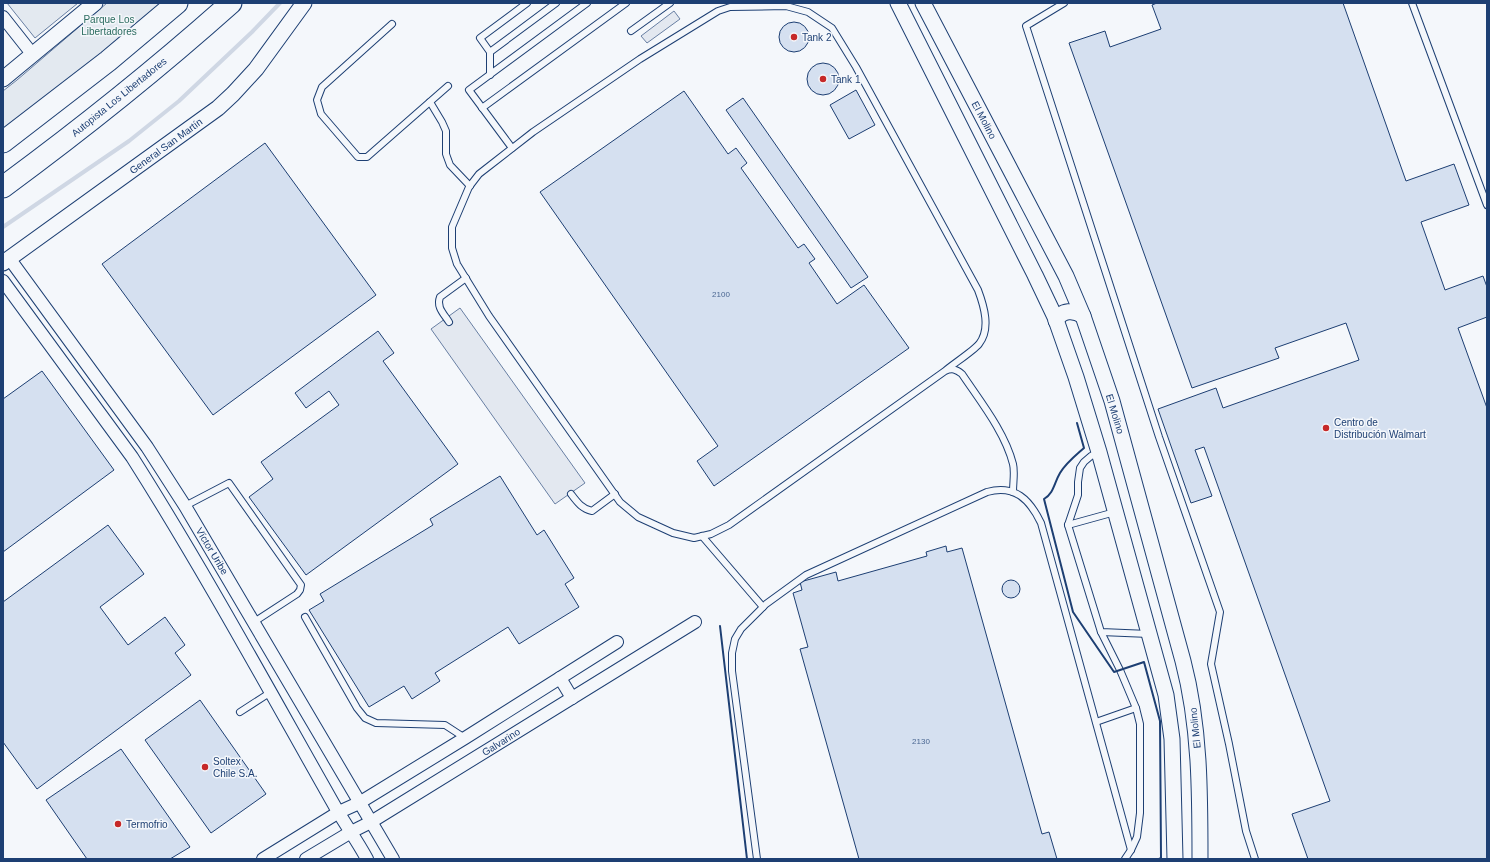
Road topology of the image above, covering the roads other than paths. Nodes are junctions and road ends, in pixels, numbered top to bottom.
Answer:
1 (94, 3) edge
2 (177, 3) edge
3 (231, 3) edge
4 (304, 3) edge
5 (527, 3) edge
6 (556, 3) edge
7 (587, 3) edge
8 (626, 3) edge
9 (670, 3) edge
10 (899, 3) edge
11 (923, 3) edge
12 (1064, 3) edge
13 (1412, 3) edge
14 (3, 17) edge
15 (392, 24) dead end
16 (631, 31) dead end
17 (490, 52) junction
18 (33, 55) junction
19 (490, 74) junction
20 (3, 80) edge
21 (448, 86) dead end
22 (430, 102) junction
23 (482, 108) junction
24 (3, 142) edge
25 (512, 148) junction
26 (470, 186) junction
27 (3, 187) edge
28 (1487, 205) edge
29 (6, 261) edge
30 (466, 278) junction
31 (3, 281) edge
32 (1083, 316) junction
33 (1056, 321) junction
34 (449, 322) dead end
35 (945, 371) junction
36 (1099, 452) junction
37 (1013, 492) junction
38 (571, 494) dead end
39 (615, 494) junction
40 (185, 506) junction
41 (1115, 512) junction
42 (168, 515) junction
43 (1068, 525) junction
44 (702, 536) junction
45 (1168, 606) junction
46 (763, 607) junction
47 (1143, 612) junction
48 (305, 617) dead end
49 (254, 622) junction
50 (695, 622) dead end
51 (1100, 632) junction
52 (1149, 634) junction
53 (617, 642) dead end
54 (560, 678) junction
55 (271, 692) junction
56 (572, 698) junction
57 (1136, 708) junction
58 (240, 712) dead end
59 (1096, 722) junction
60 (465, 738) junction
61 (360, 803) junction
62 (339, 812) junction
63 (372, 822) junction
64 (351, 832) junction
65 (1175, 844) junction
66 (1200, 844) junction
67 (1131, 850) junction
68 (263, 859) edge
69 (306, 859) edge
70 (367, 859) edge
71 (393, 859) edge
72 (757, 859) edge
73 (1125, 859) edge
74 (1175, 859) edge
75 (1200, 859) edge
76 (1255, 859) edge

1 - 18 street
2 - 24 highway
3 - 27 highway, Autopista Los Libertadores
4 - 29 street, General San Martín
5 - 17 lane
6 - 17 lane
7 - 19 lane
8 - 23 lane
9 - 16 lane
10 - 33 street
11 - 32 street, El Molino
12 - 76 lane
13 - 28 lane
14 - 18 street
15 - 22 lane
17 - 19 lane
18 - 20 street
19 - 23 lane
21 - 22 lane
22 - 26 lane
23 - 25 lane
25 - 26 lane
25 - 35 lane
26 - 30 lane
29 - 40 street, Víctor Uribe
30 - 34 lane
30 - 39 lane
31 - 42 street, Víctor Uribe
32 - 33 street
32 - 45 street, El Molino
33 - 36 street
35 - 37 lane
35 - 44 lane
36 - 41 street
36 - 43 lane
37 - 46 lane
37 - 59 lane
38 - 39 lane
39 - 44 lane
40 - 42 street
40 - 49 street, Víctor Uribe
40 - 49 lane
41 - 43 lane
41 - 47 street
42 - 55 street, Víctor Uribe
43 - 51 lane
44 - 46 lane
45 - 47 street
45 - 66 street, El Molino
46 - 72 lane
47 - 52 street
48 - 60 lane
49 - 61 street, Víctor Uribe
50 - 56 street, Galvarino
51 - 52 lane
51 - 57 lane
52 - 65 street
53 - 54 street
54 - 56 street
54 - 60 street
55 - 58 lane
55 - 62 street, Víctor Uribe
56 - 63 street, Galvarino
57 - 59 lane
57 - 67 lane
59 - 67 lane
60 - 61 street
61 - 62 street
61 - 63 street, Víctor Uribe
62 - 64 street, Víctor Uribe
62 - 68 street
63 - 64 street, Galvarino
63 - 71 street, Víctor Uribe
64 - 69 street, Galvarino
64 - 70 street, Víctor Uribe
65 - 66 street
65 - 74 street
66 - 75 street, El Molino
67 - 73 lane

